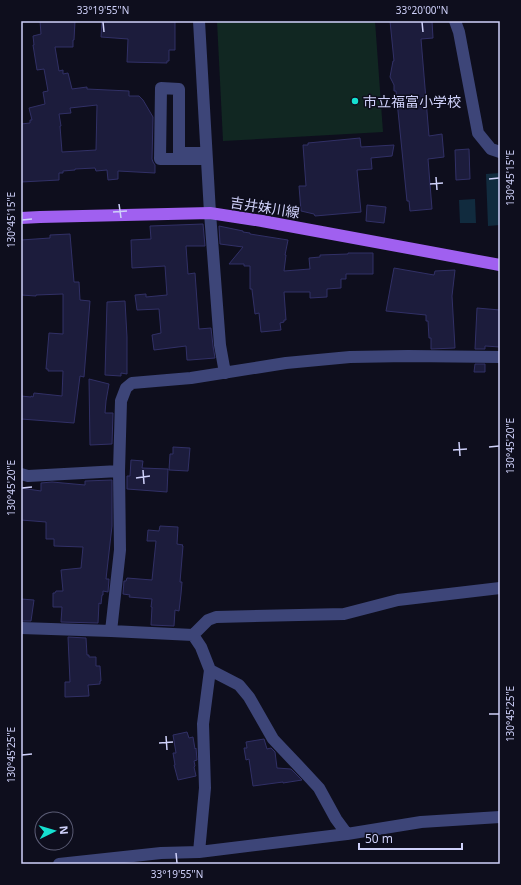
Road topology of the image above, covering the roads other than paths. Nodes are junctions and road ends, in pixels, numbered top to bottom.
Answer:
1 (198, 21) edge
2 (455, 21) edge
3 (500, 152) edge
4 (206, 156) junction
5 (210, 213) junction
6 (21, 218) edge
7 (500, 265) edge
8 (500, 356) edge
9 (225, 373) junction
10 (119, 471) junction
11 (21, 474) edge
12 (500, 588) edge
13 (21, 628) edge
14 (111, 631) junction
15 (193, 635) junction
16 (210, 670) junction
17 (500, 817) edge
18 (347, 834) junction
19 (199, 852) junction
20 (59, 864) edge

1 - 4 street
2 - 3 street
4 - 4 street
4 - 5 street
5 - 6 main road, 吉井妹川線
5 - 7 main road, 吉井妹川線
5 - 9 street
8 - 9 street
9 - 10 street
10 - 11 street
10 - 14 street
12 - 15 street
13 - 14 street
14 - 15 street
15 - 16 street
16 - 18 street
16 - 19 street
17 - 18 street
18 - 19 street
19 - 20 street

